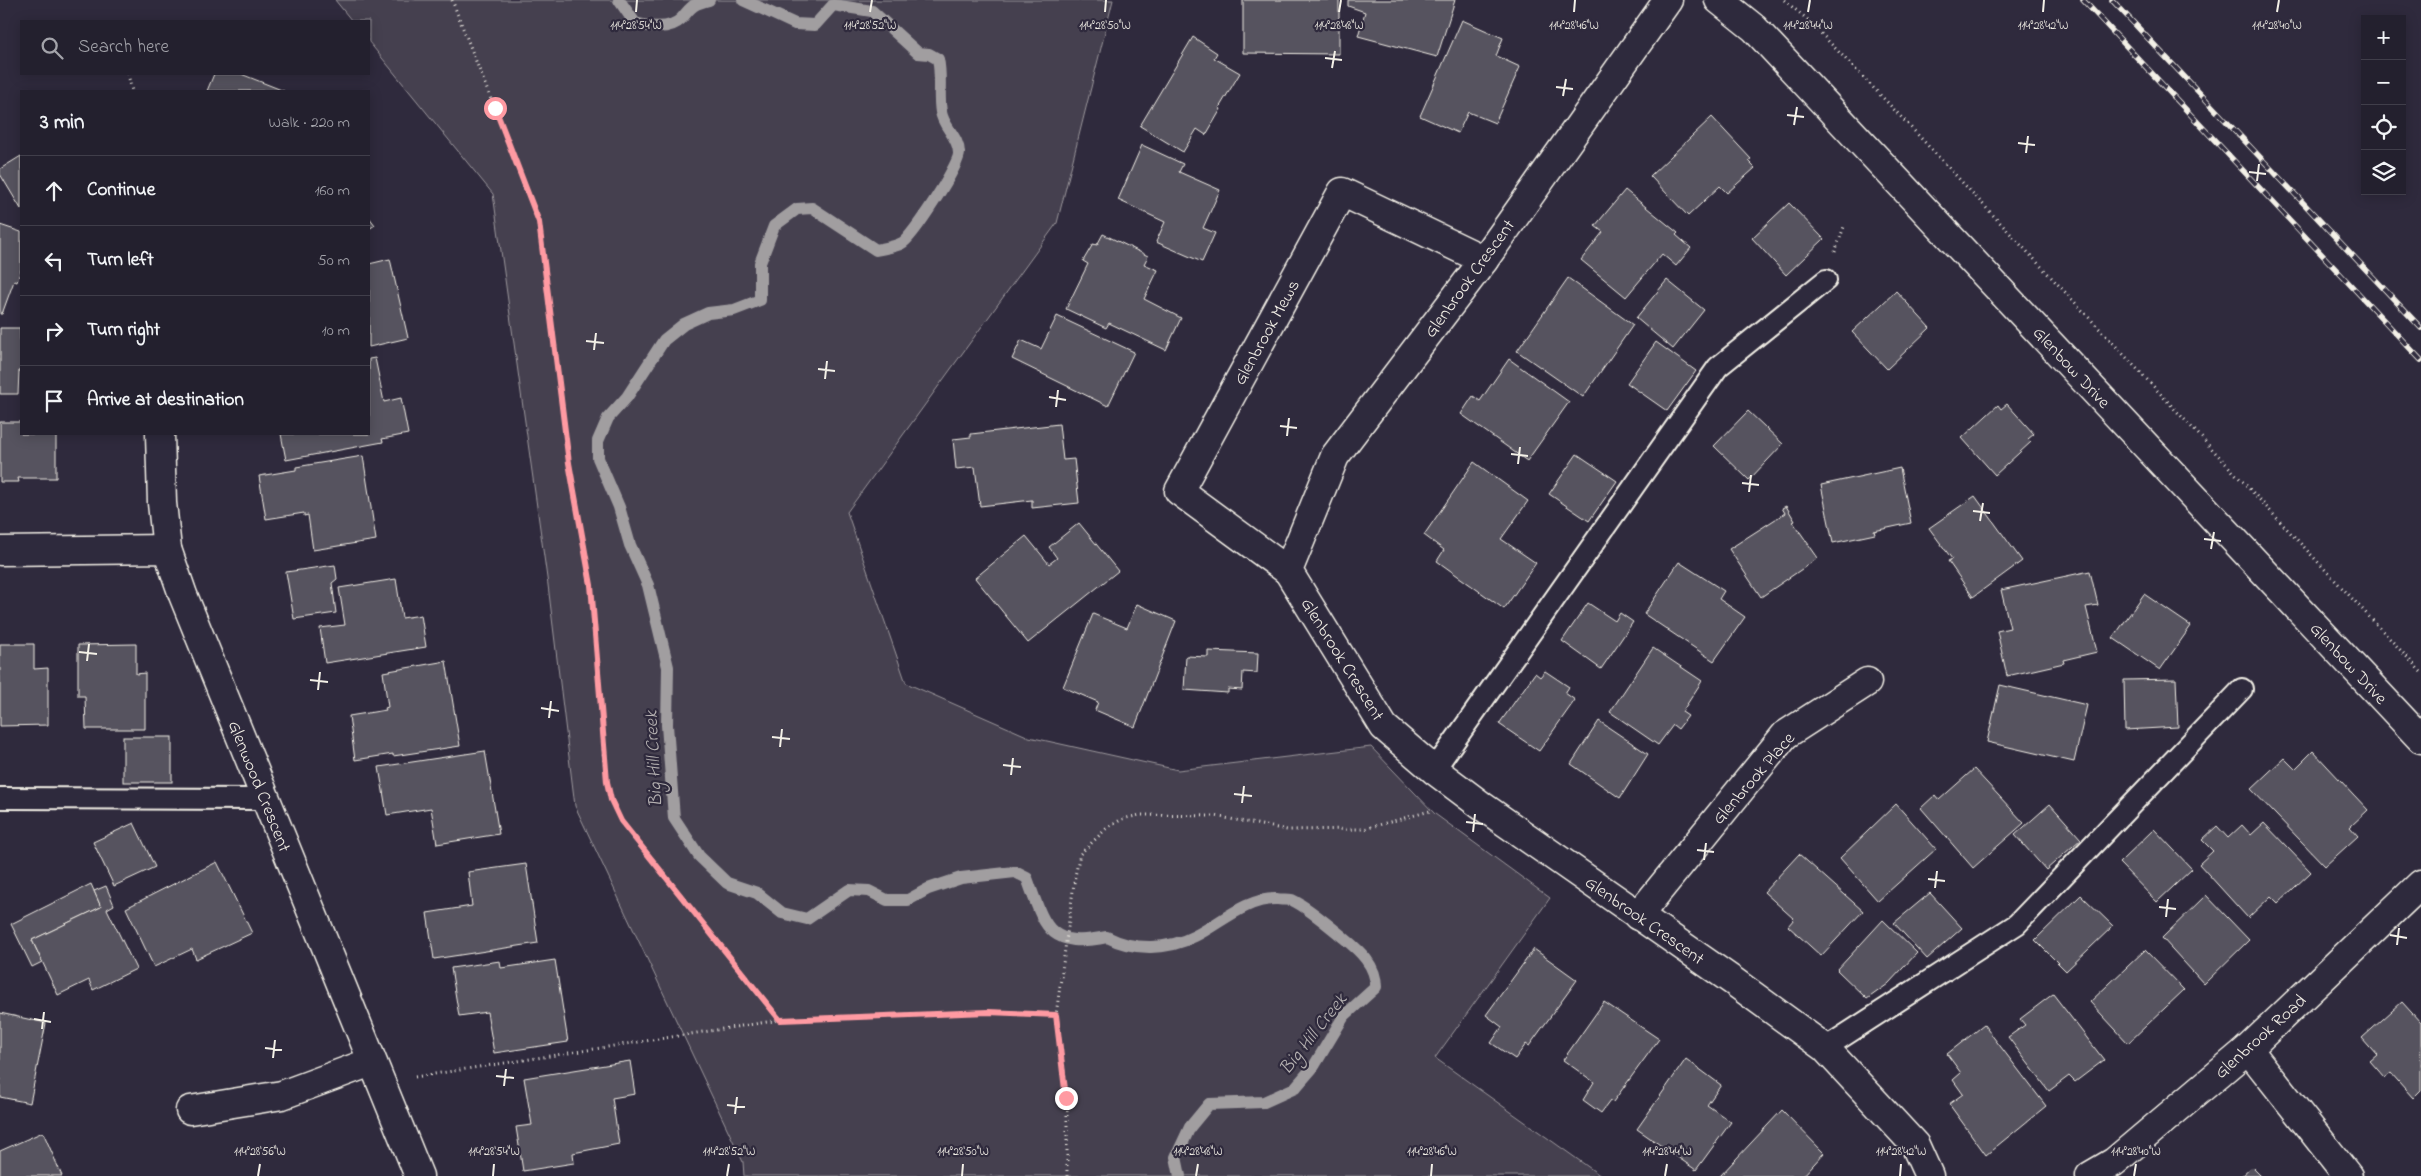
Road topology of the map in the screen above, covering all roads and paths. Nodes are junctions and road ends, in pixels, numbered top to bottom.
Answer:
1 (452, 0) edge
2 (1668, 0) edge
3 (1719, 0) edge
4 (1784, 0) edge
5 (128, 75) edge
6 (132, 90) edge
7 (1484, 260) junction
8 (1826, 280) dead end
9 (160, 435) edge
10 (167, 549) junction
11 (0, 551) edge
12 (1288, 570) junction
13 (2421, 672) edge
14 (1868, 682) dead end
15 (2242, 689) dead end
16 (2421, 740) edge
17 (1434, 770) junction
18 (0, 798) edge
19 (266, 799) junction
20 (1435, 810) dead end
21 (2421, 884) edge
22 (1638, 916) junction
23 (1056, 1015) junction
24 (780, 1020) junction
25 (1825, 1048) junction
26 (2248, 1049) junction
27 (371, 1062) junction
28 (414, 1077) dead end
29 (190, 1110) dead end
30 (419, 1176) edge
31 (1067, 1176) edge
32 (1929, 1176) edge
33 (2090, 1176) edge
34 (2348, 1176) edge

1 - 24 path
2 - 7 street, Glenbrook Crescent
3 - 16 street, Glenbow Drive
4 - 13 path
5 - 6 path
7 - 12 street, Glenbrook Crescent
7 - 12 street, Glenbrook Mews
8 - 17 lane
9 - 10 street, Glenwood Crescent
10 - 11 street
10 - 19 street, Glenwood Crescent
12 - 17 street, Glenbrook Crescent
14 - 22 street, Glenbrook Place
15 - 25 lane
17 - 22 street, Glenbrook Crescent
18 - 19 lane
19 - 27 street, Glenwood Crescent
20 - 23 path
21 - 26 street, Glenbrook Road
22 - 25 street, Glenbrook Crescent
23 - 24 path
23 - 31 path
24 - 28 path
25 - 32 street, Glenbrook Crescent
26 - 33 street, Glenbrook Road
26 - 34 street
27 - 29 street
27 - 30 street, Glenwood Crescent

